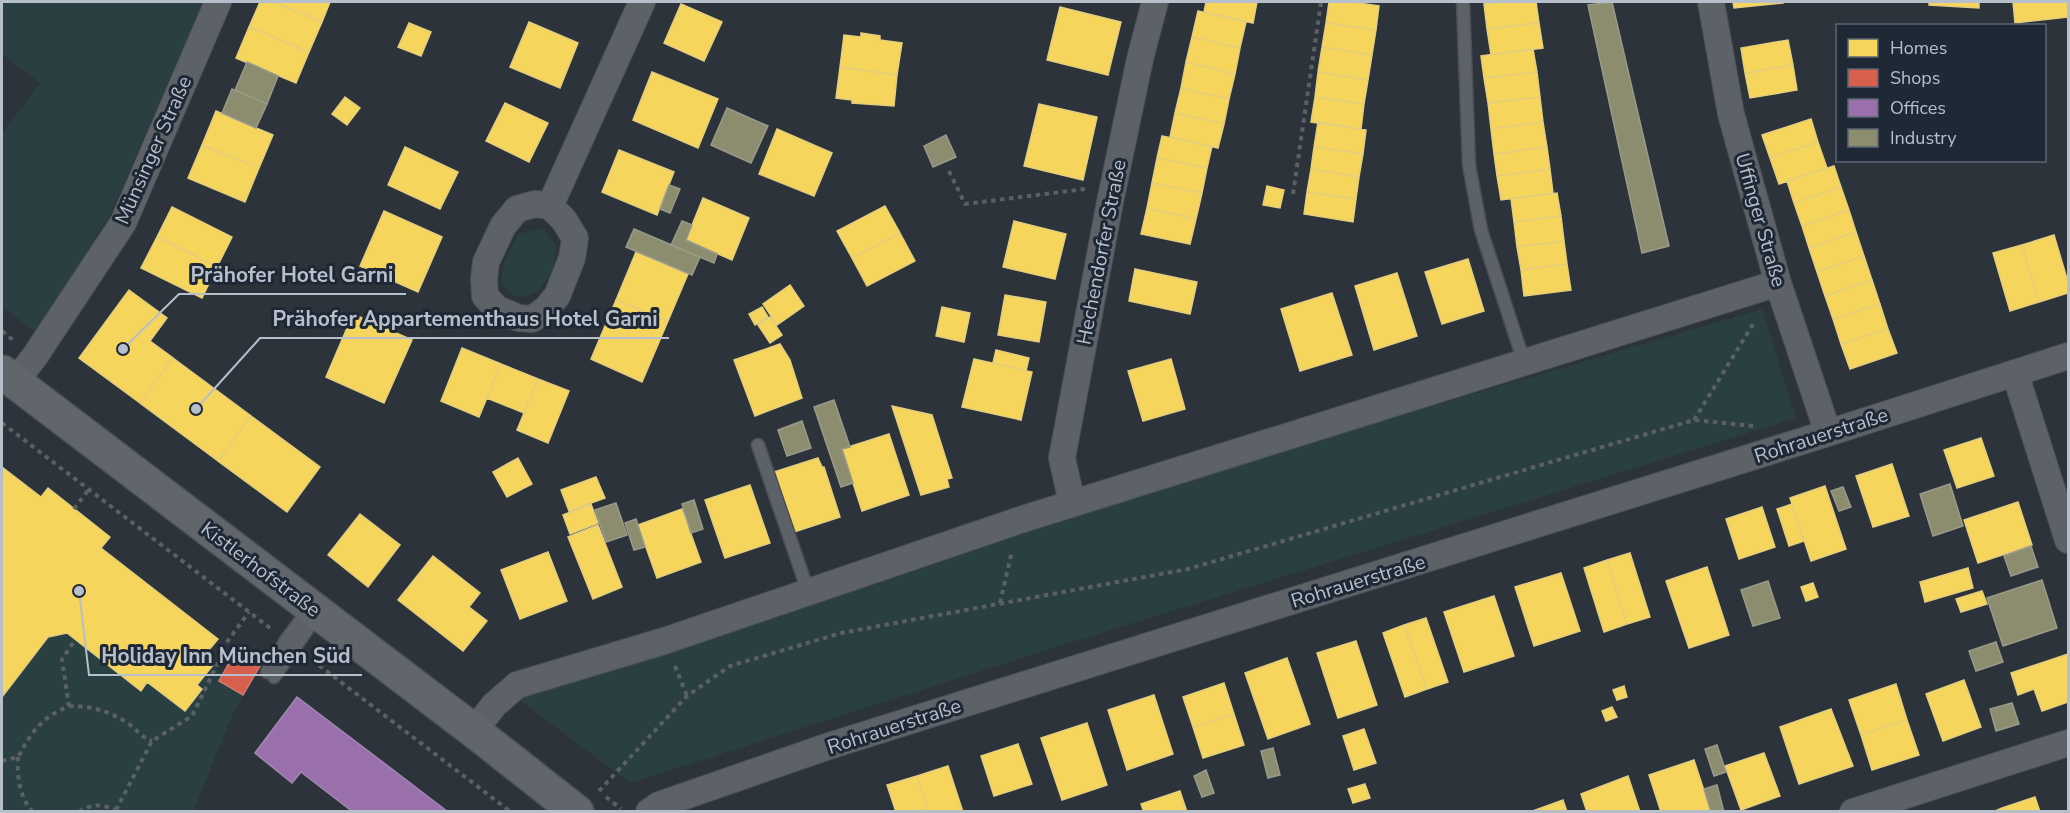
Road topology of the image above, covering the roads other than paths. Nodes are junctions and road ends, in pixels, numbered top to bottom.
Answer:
1 (218, 2) edge
2 (642, 2) edge
3 (1155, 2) edge
4 (1463, 2) edge
5 (1711, 2) edge
6 (550, 206) junction
7 (1778, 283) junction
8 (2068, 356) edge
9 (1524, 362) junction
10 (2015, 373) junction
11 (8, 377) edge
12 (1828, 433) junction
13 (758, 445) dead end
14 (1072, 503) junction
15 (2068, 540) edge
16 (808, 591) junction
17 (315, 610) junction
18 (271, 675) dead end
19 (474, 731) junction
20 (2068, 743) edge
21 (588, 801) edge
22 (649, 812) edge
23 (1853, 812) edge

1 - 11 street, Münsinger Straße
2 - 6 street
3 - 14 street, Hechendorfer Straße
4 - 9 lane
5 - 7 street, Uffinger Straße
6 - 6 street
7 - 9 street
7 - 12 street, Uffinger Straße
8 - 10 street, Rohrauerstraße
9 - 14 street
10 - 12 street, Rohrauerstraße
10 - 15 street
11 - 17 street, Kistlerhofstraße
12 - 22 street, Rohrauerstraße
13 - 16 lane
14 - 16 street
16 - 19 street
17 - 18 lane
17 - 19 street, Kistlerhofstraße
19 - 21 street, Kistlerhofstraße
20 - 23 street

